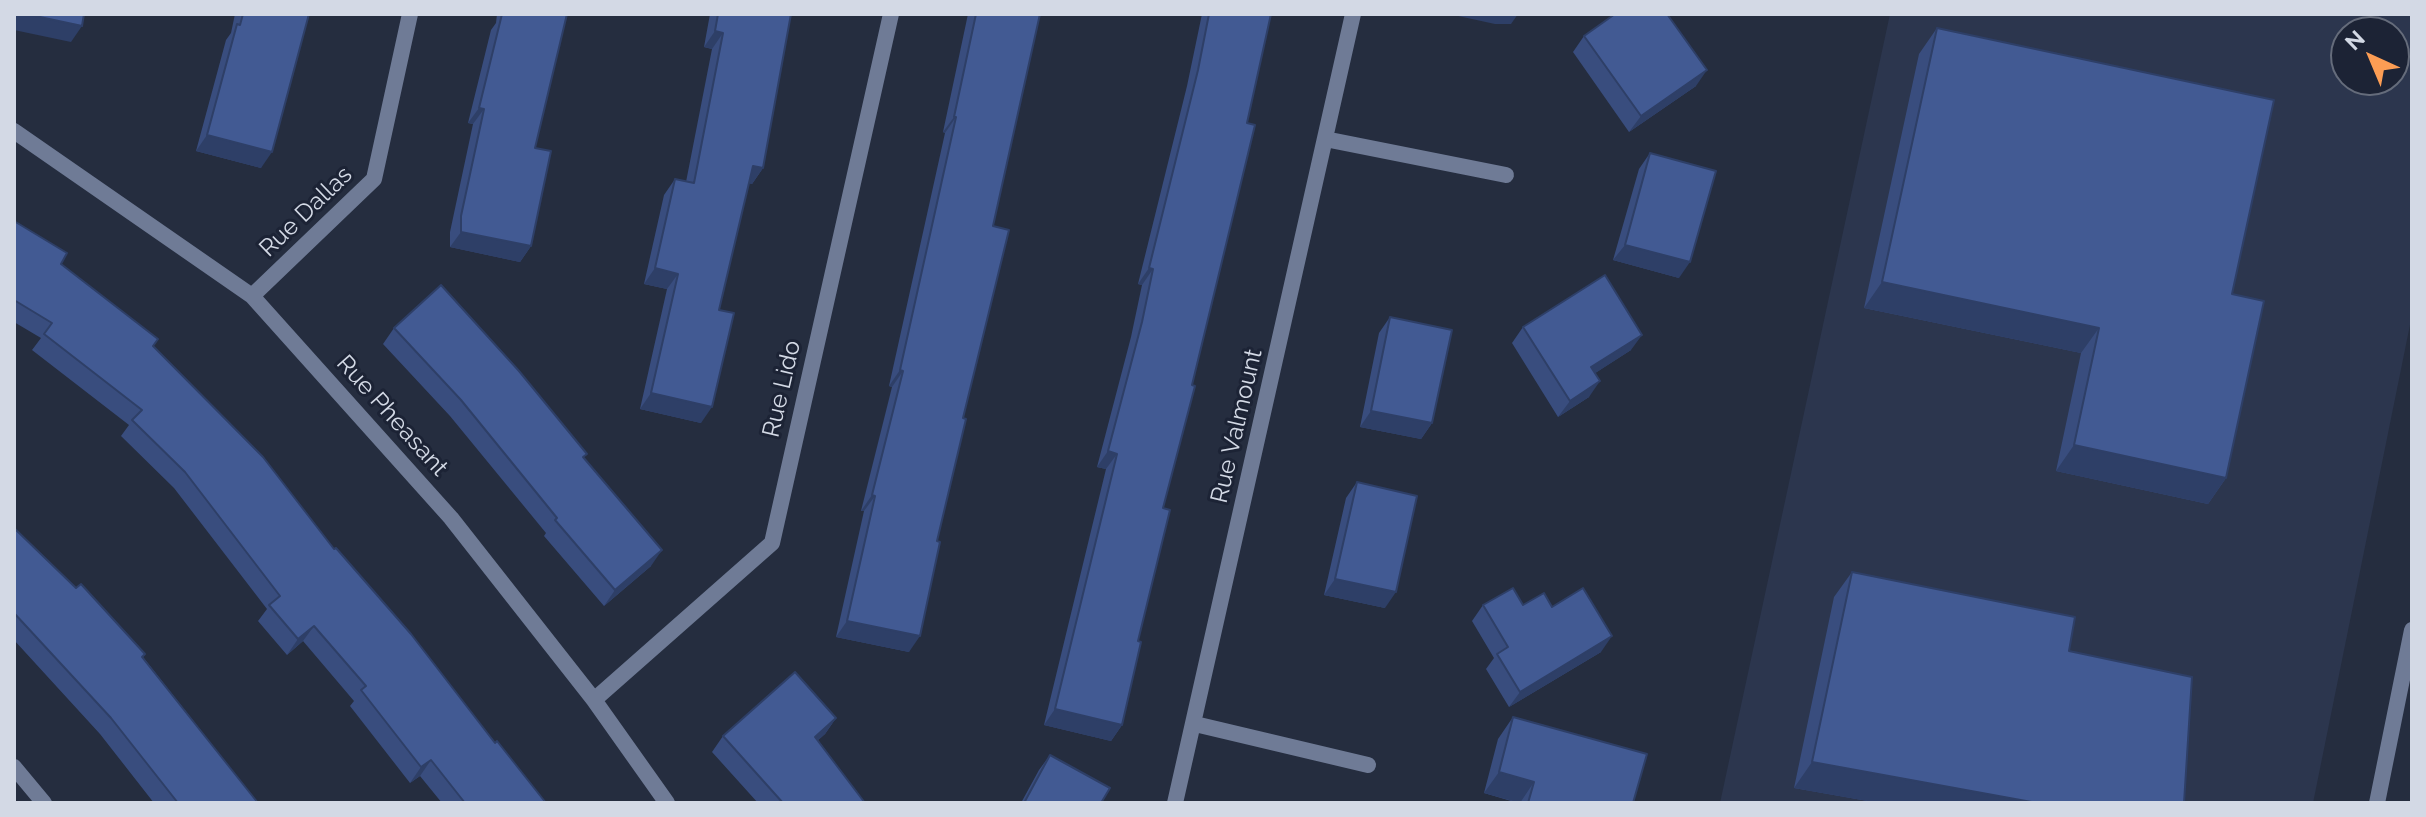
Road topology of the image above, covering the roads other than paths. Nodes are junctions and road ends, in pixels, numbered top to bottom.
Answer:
1 (410, 14) edge
2 (891, 14) edge
3 (1353, 14) edge
4 (14, 131) edge
5 (1325, 139) junction
6 (1506, 175) dead end
7 (252, 296) junction
8 (2412, 630) edge
9 (594, 700) junction
10 (1195, 724) junction
11 (1368, 765) dead end
12 (14, 767) edge
13 (44, 803) edge
14 (667, 803) edge
15 (1175, 803) edge
16 (2377, 803) edge

1 - 7 street, Rue Dallas
2 - 9 street, Rue Lido
3 - 5 street, Rue Valmount
4 - 7 street, Rue Pheasant
5 - 6 street
5 - 10 street, Rue Valmount
7 - 9 street, Rue Pheasant
8 - 16 street
9 - 14 street, Rue Pheasant
10 - 11 street
10 - 15 street, Rue Valmount
12 - 13 street

